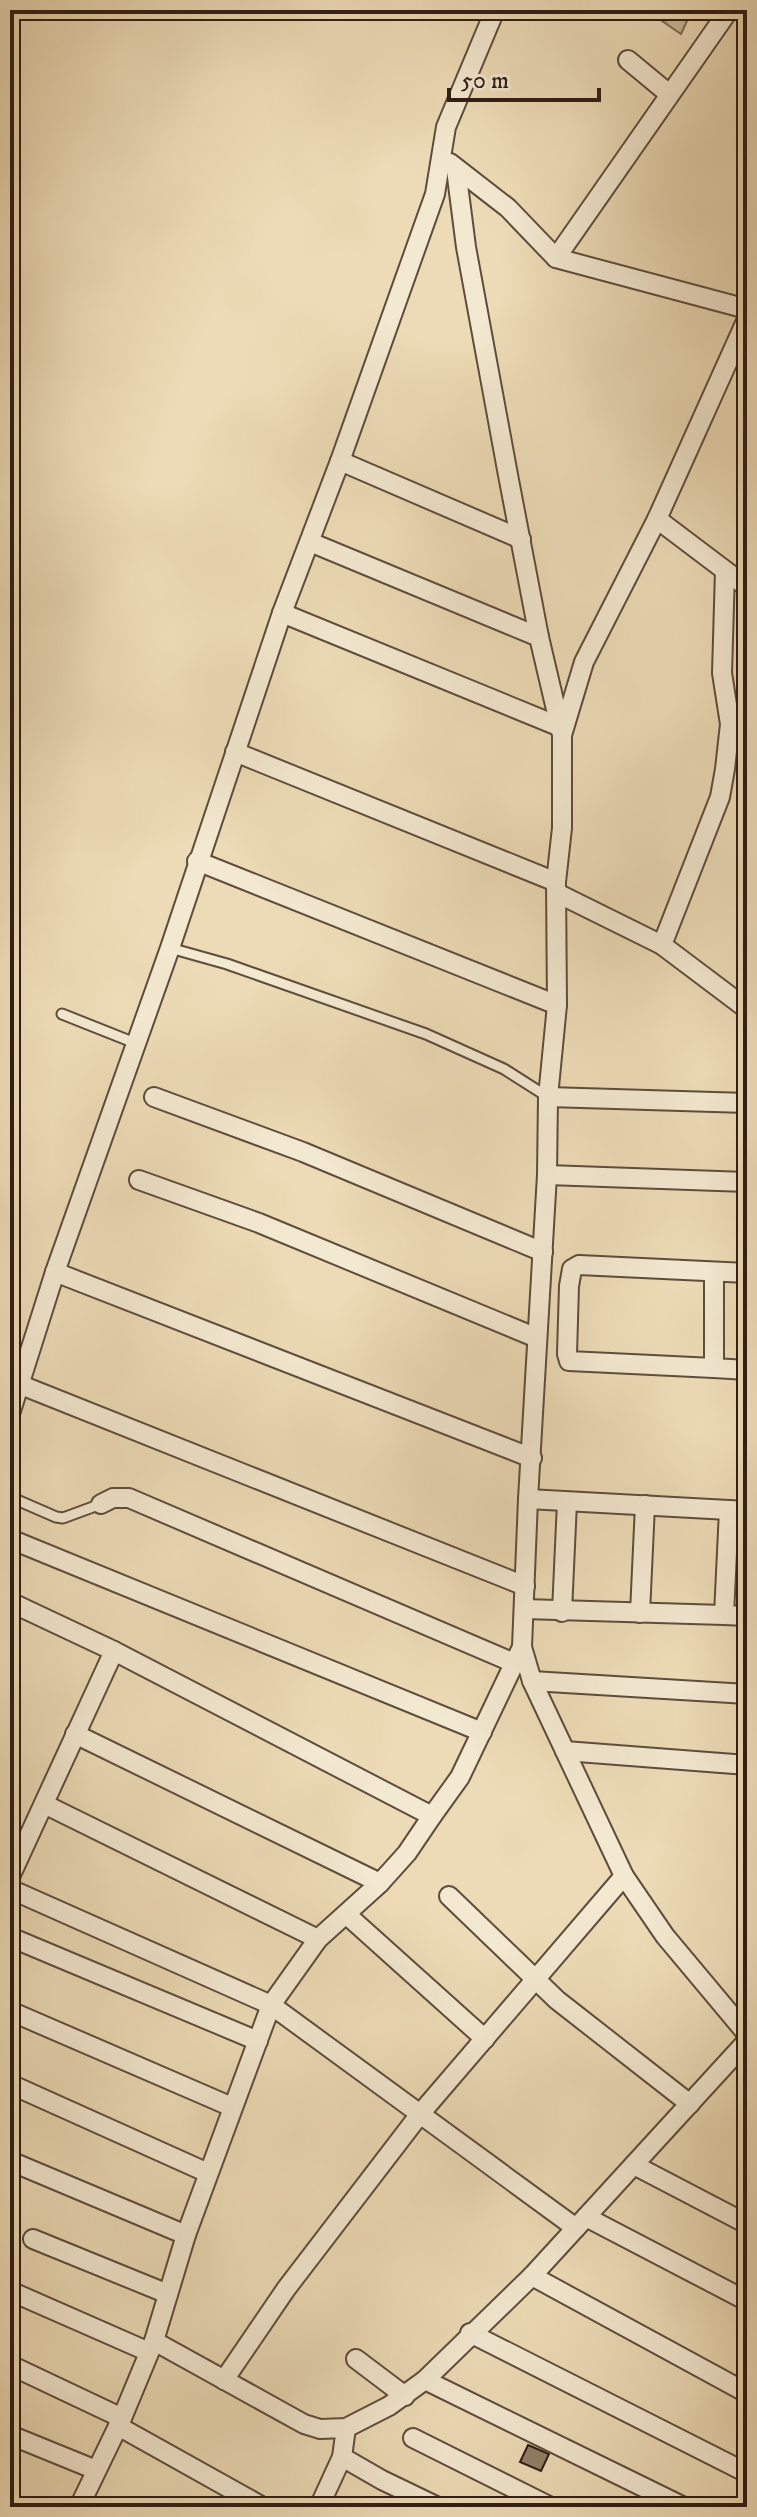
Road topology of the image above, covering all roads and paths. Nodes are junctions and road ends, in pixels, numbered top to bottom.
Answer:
1 (495, 10) edge
2 (729, 10) edge
3 (628, 60) dead end
4 (669, 94) junction
5 (441, 156) junction
6 (456, 169) junction
7 (556, 258) junction
8 (747, 309) edge
9 (747, 319) edge
10 (340, 461) junction
11 (657, 519) junction
12 (521, 539) junction
13 (310, 542) junction
14 (725, 571) junction
15 (747, 587) edge
16 (282, 613) junction
17 (539, 637) junction
18 (560, 731) junction
19 (235, 752) junction
20 (197, 861) junction
21 (556, 887) junction
22 (662, 945) junction
23 (170, 948) junction
24 (557, 1005) junction
25 (747, 1009) edge
26 (62, 1014) dead end
27 (135, 1043) junction
28 (154, 1097) dead end
29 (548, 1097) junction
30 (747, 1103) edge
31 (547, 1175) junction
32 (139, 1180) dead end
33 (747, 1182) edge
34 (543, 1252) junction
35 (55, 1272) junction
36 (714, 1272) junction
37 (747, 1273) edge
38 (540, 1317) junction
39 (568, 1318) junction
40 (537, 1338) junction
41 (714, 1368) junction
42 (747, 1370) edge
43 (21, 1385) junction
44 (10, 1414) edge
45 (532, 1458) junction
46 (10, 1497) edge
47 (528, 1499) junction
48 (567, 1502) junction
49 (101, 1504) joint
50 (645, 1505) junction
51 (738, 1511) edge
52 (10, 1539) edge
53 (525, 1586) junction
54 (10, 1602) edge
55 (524, 1609) junction
56 (562, 1612) junction
57 (640, 1613) junction
58 (724, 1615) junction
59 (747, 1616) edge
60 (114, 1651) junction
61 (518, 1655) junction
62 (532, 1681) junction
63 (747, 1694) edge
64 (482, 1732) junction
65 (75, 1734) junction
66 (565, 1751) junction
67 (747, 1765) edge
68 (44, 1804) junction
69 (432, 1816) junction
70 (624, 1876) junction
71 (10, 1877) edge
72 (380, 1883) junction
73 (10, 1889) edge
74 (449, 1896) dead end
75 (347, 1915) junction
76 (10, 1937) edge
77 (318, 1939) junction
78 (535, 1980) junction
79 (271, 2005) junction
80 (10, 2011) edge
81 (747, 2034) edge
82 (485, 2039) junction
83 (258, 2041) junction
84 (747, 2041) edge
85 (10, 2084) edge
86 (690, 2104) junction
87 (232, 2107) junction
88 (420, 2114) junction
89 (10, 2161) edge
90 (634, 2165) junction
91 (208, 2173) junction
92 (581, 2222) junction
93 (747, 2224) edge
94 (186, 2235) junction
95 (33, 2239) dead end
96 (532, 2276) junction
97 (10, 2291) edge
98 (168, 2294) junction
99 (747, 2301) edge
100 (470, 2333) junction
101 (152, 2347) junction
102 (356, 2359) dead end
103 (10, 2365) edge
104 (224, 2380) junction
105 (425, 2380) junction
106 (747, 2393) edge
107 (405, 2396) junction
108 (120, 2422) junction
109 (346, 2428) junction
110 (10, 2435) edge
111 (413, 2438) dead end
112 (342, 2457) junction
113 (96, 2470) junction
114 (747, 2473) edge
115 (85, 2505) edge
116 (263, 2507) edge
117 (319, 2507) edge
118 (438, 2507) edge
119 (551, 2507) edge
120 (684, 2507) edge

1 - 5 street
2 - 4 street
3 - 4 street
4 - 7 street
5 - 6 street
5 - 10 street
6 - 7 street
6 - 12 street
7 - 8 street
9 - 11 street
10 - 12 street
10 - 13 street
11 - 14 street
11 - 18 street
12 - 17 street
13 - 16 street
13 - 17 street
14 - 15 street
14 - 22 street
16 - 18 street
16 - 19 street
17 - 18 street
18 - 21 street
19 - 20 street
19 - 21 street
20 - 23 street
20 - 24 street
21 - 22 street
21 - 24 street
22 - 25 street
23 - 27 street
23 - 29 lane
24 - 29 street
26 - 27 lane
27 - 35 street
28 - 34 street
29 - 30 street
29 - 31 street
31 - 33 street
31 - 34 street
32 - 40 street
34 - 38 street
35 - 43 street
35 - 45 street
36 - 37 street
36 - 39 street
36 - 41 street
38 - 39 street
38 - 40 street
39 - 41 street
40 - 45 street
41 - 42 street
43 - 44 street
43 - 53 street
45 - 47 street
46 - 49 lane
47 - 48 street
47 - 53 street
48 - 50 street
48 - 56 street
49 - 61 street
50 - 51 street
50 - 57 street
51 - 58 street
52 - 64 street
53 - 55 street
54 - 60 street
55 - 56 street
55 - 61 street
56 - 57 street
57 - 58 street
58 - 59 street
60 - 65 street
60 - 69 street
61 - 62 street
61 - 64 street
62 - 63 street
62 - 66 street
64 - 69 street
65 - 68 street
65 - 72 street
66 - 67 street
66 - 70 street
68 - 71 street
68 - 77 street
69 - 72 street
70 - 78 street
70 - 81 street
72 - 75 street
73 - 79 street
74 - 78 street
75 - 77 street
75 - 82 street
76 - 83 street
77 - 79 street
78 - 82 street
78 - 86 street
79 - 83 street
79 - 88 street
80 - 87 street
82 - 88 street
83 - 87 street
84 - 86 street
85 - 91 street
86 - 90 street
87 - 91 street
88 - 92 street
88 - 104 street
89 - 94 street
90 - 92 street
90 - 93 street
91 - 94 street
92 - 96 street
92 - 99 street
94 - 98 street
95 - 98 street
96 - 100 street
96 - 106 street
97 - 101 street
98 - 101 street
100 - 105 street
100 - 114 street
101 - 104 street
101 - 108 street
102 - 107 street
103 - 108 street
104 - 109 street
105 - 107 street
105 - 120 street
107 - 109 street
108 - 113 street
108 - 116 street
109 - 112 street
110 - 113 street
111 - 119 street
112 - 117 street
112 - 118 street
113 - 115 street

